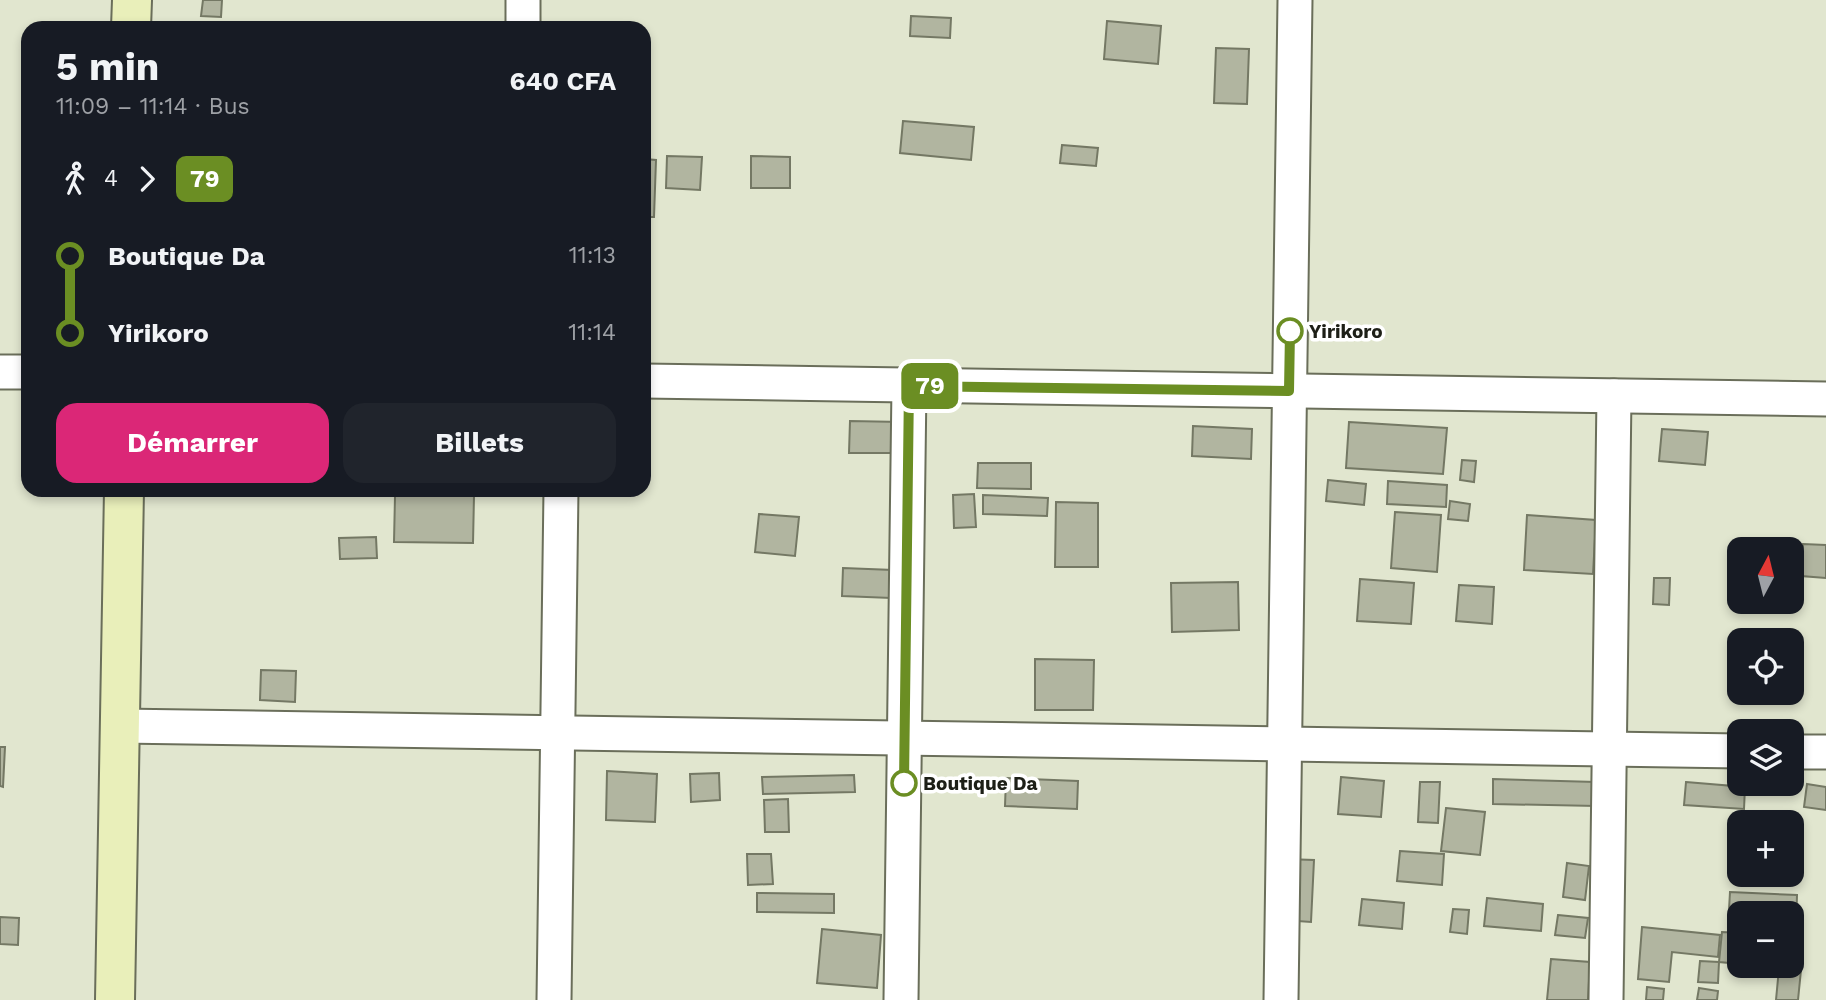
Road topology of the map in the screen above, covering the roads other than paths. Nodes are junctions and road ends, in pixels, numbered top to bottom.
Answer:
1 (132, 0) edge
2 (523, 0) edge
3 (1295, 0) edge
4 (131, 21) edge
5 (523, 21) edge
6 (0, 372) edge
7 (21, 372) edge
8 (651, 381) edge
9 (909, 386) junction
10 (1289, 391) junction
11 (1614, 396) junction
12 (1826, 399) edge
13 (124, 497) edge
14 (561, 497) edge
15 (120, 726) junction
16 (558, 733) junction
17 (904, 738) junction
18 (1284, 744) junction
19 (1610, 749) junction
20 (1727, 751) edge
21 (1804, 752) edge
22 (1826, 752) edge
23 (115, 1000) edge
24 (554, 1000) edge
25 (901, 1000) edge
26 (1281, 1000) edge
27 (1606, 1000) edge

1 - 4 street
2 - 5 street
3 - 10 street
6 - 7 street
8 - 9 street
9 - 10 street
9 - 17 street
10 - 11 street
10 - 18 street
11 - 12 street
11 - 19 street
13 - 15 street
14 - 16 street
15 - 16 street
15 - 23 street
16 - 17 street
16 - 24 street
17 - 18 street
17 - 25 street
18 - 19 street
18 - 26 street
19 - 20 street
19 - 27 street
21 - 22 street

